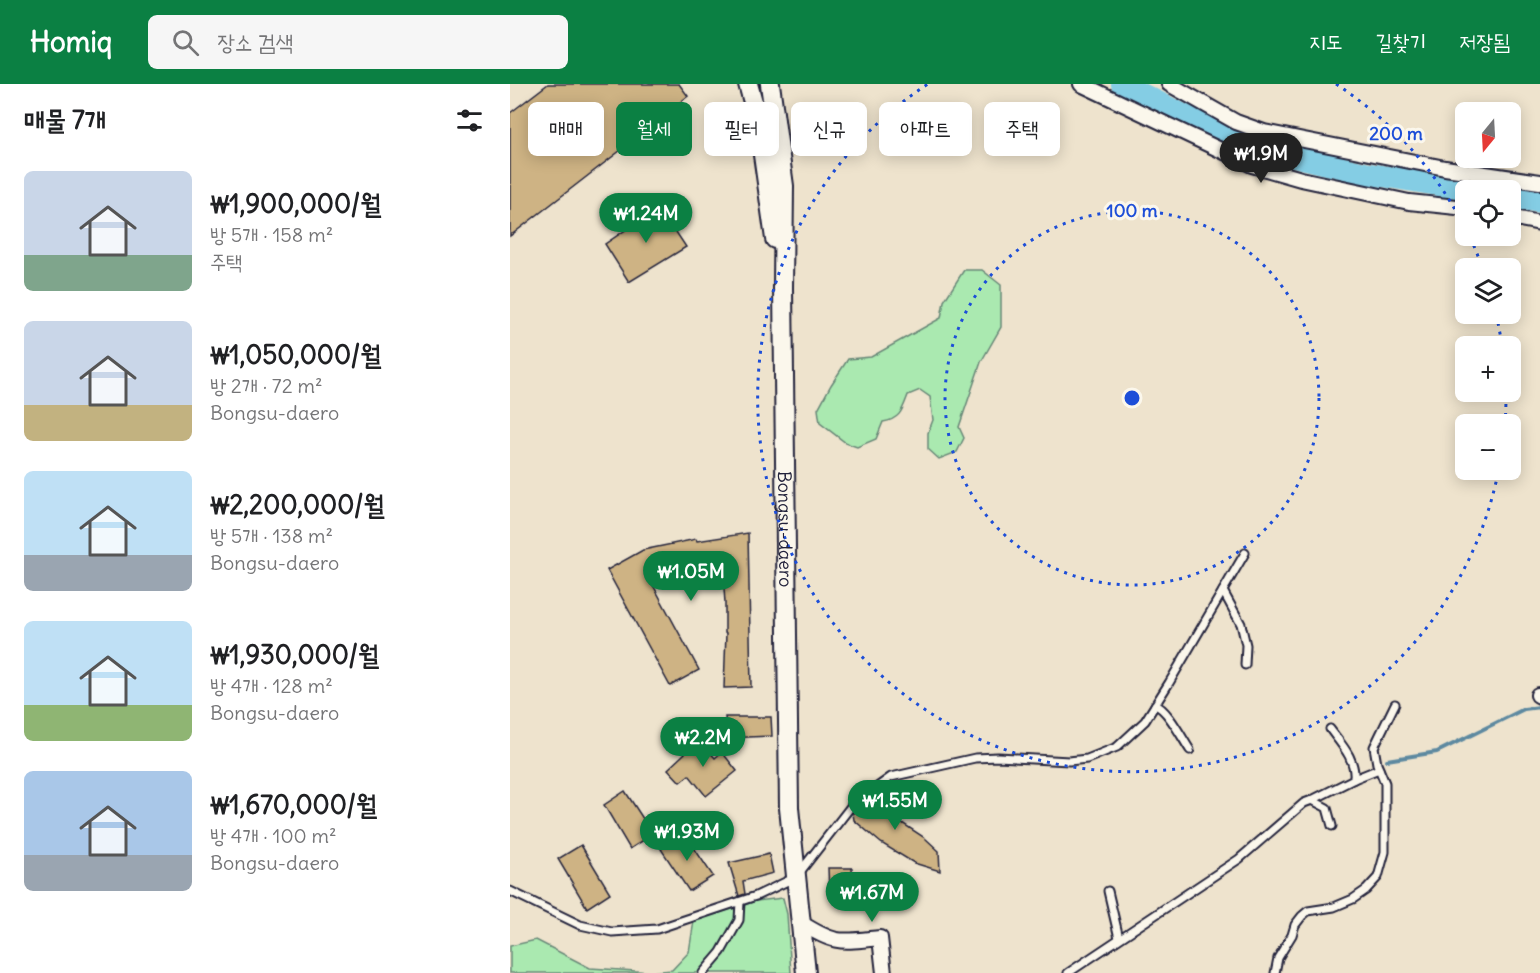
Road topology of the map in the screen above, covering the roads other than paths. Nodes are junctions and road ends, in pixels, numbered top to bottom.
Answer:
1 (748, 84) edge
2 (1081, 84) edge
3 (1170, 84) edge
4 (769, 88) edge
5 (1540, 182) edge
6 (1455, 207) edge
7 (1521, 219) edge
8 (1540, 223) edge
9 (783, 288) junction
10 (1245, 553) dead end
11 (1223, 591) junction
12 (1245, 665) dead end
13 (1395, 704) dead end
14 (1155, 705) junction
15 (1330, 729) dead end
16 (1190, 750) dead end
17 (1379, 769) junction
18 (1354, 779) junction
19 (1312, 800) junction
20 (1332, 826) dead end
21 (796, 877) junction
22 (510, 891) edge
23 (1108, 891) dead end
24 (740, 902) junction
25 (801, 923) junction
26 (1119, 938) junction
27 (703, 973) edge
28 (806, 973) edge
29 (884, 973) edge
30 (1068, 973) edge
31 (1275, 973) edge

1 - 9 main road
2 - 6 street
3 - 5 street
4 - 9 main road, Bongsu-daero
7 - 8 street
9 - 21 main road, Bongsu-daero
10 - 11 lane
11 - 12 lane
11 - 14 lane
13 - 17 lane
14 - 16 lane
14 - 21 lane
15 - 18 lane
17 - 18 lane
17 - 31 lane
18 - 19 lane
19 - 20 lane
19 - 26 lane
21 - 24 lane
21 - 25 main road, Bongsu-daero
22 - 24 lane
23 - 26 lane
24 - 27 lane
25 - 28 main road, Bongsu-daero
25 - 29 street
26 - 30 lane

